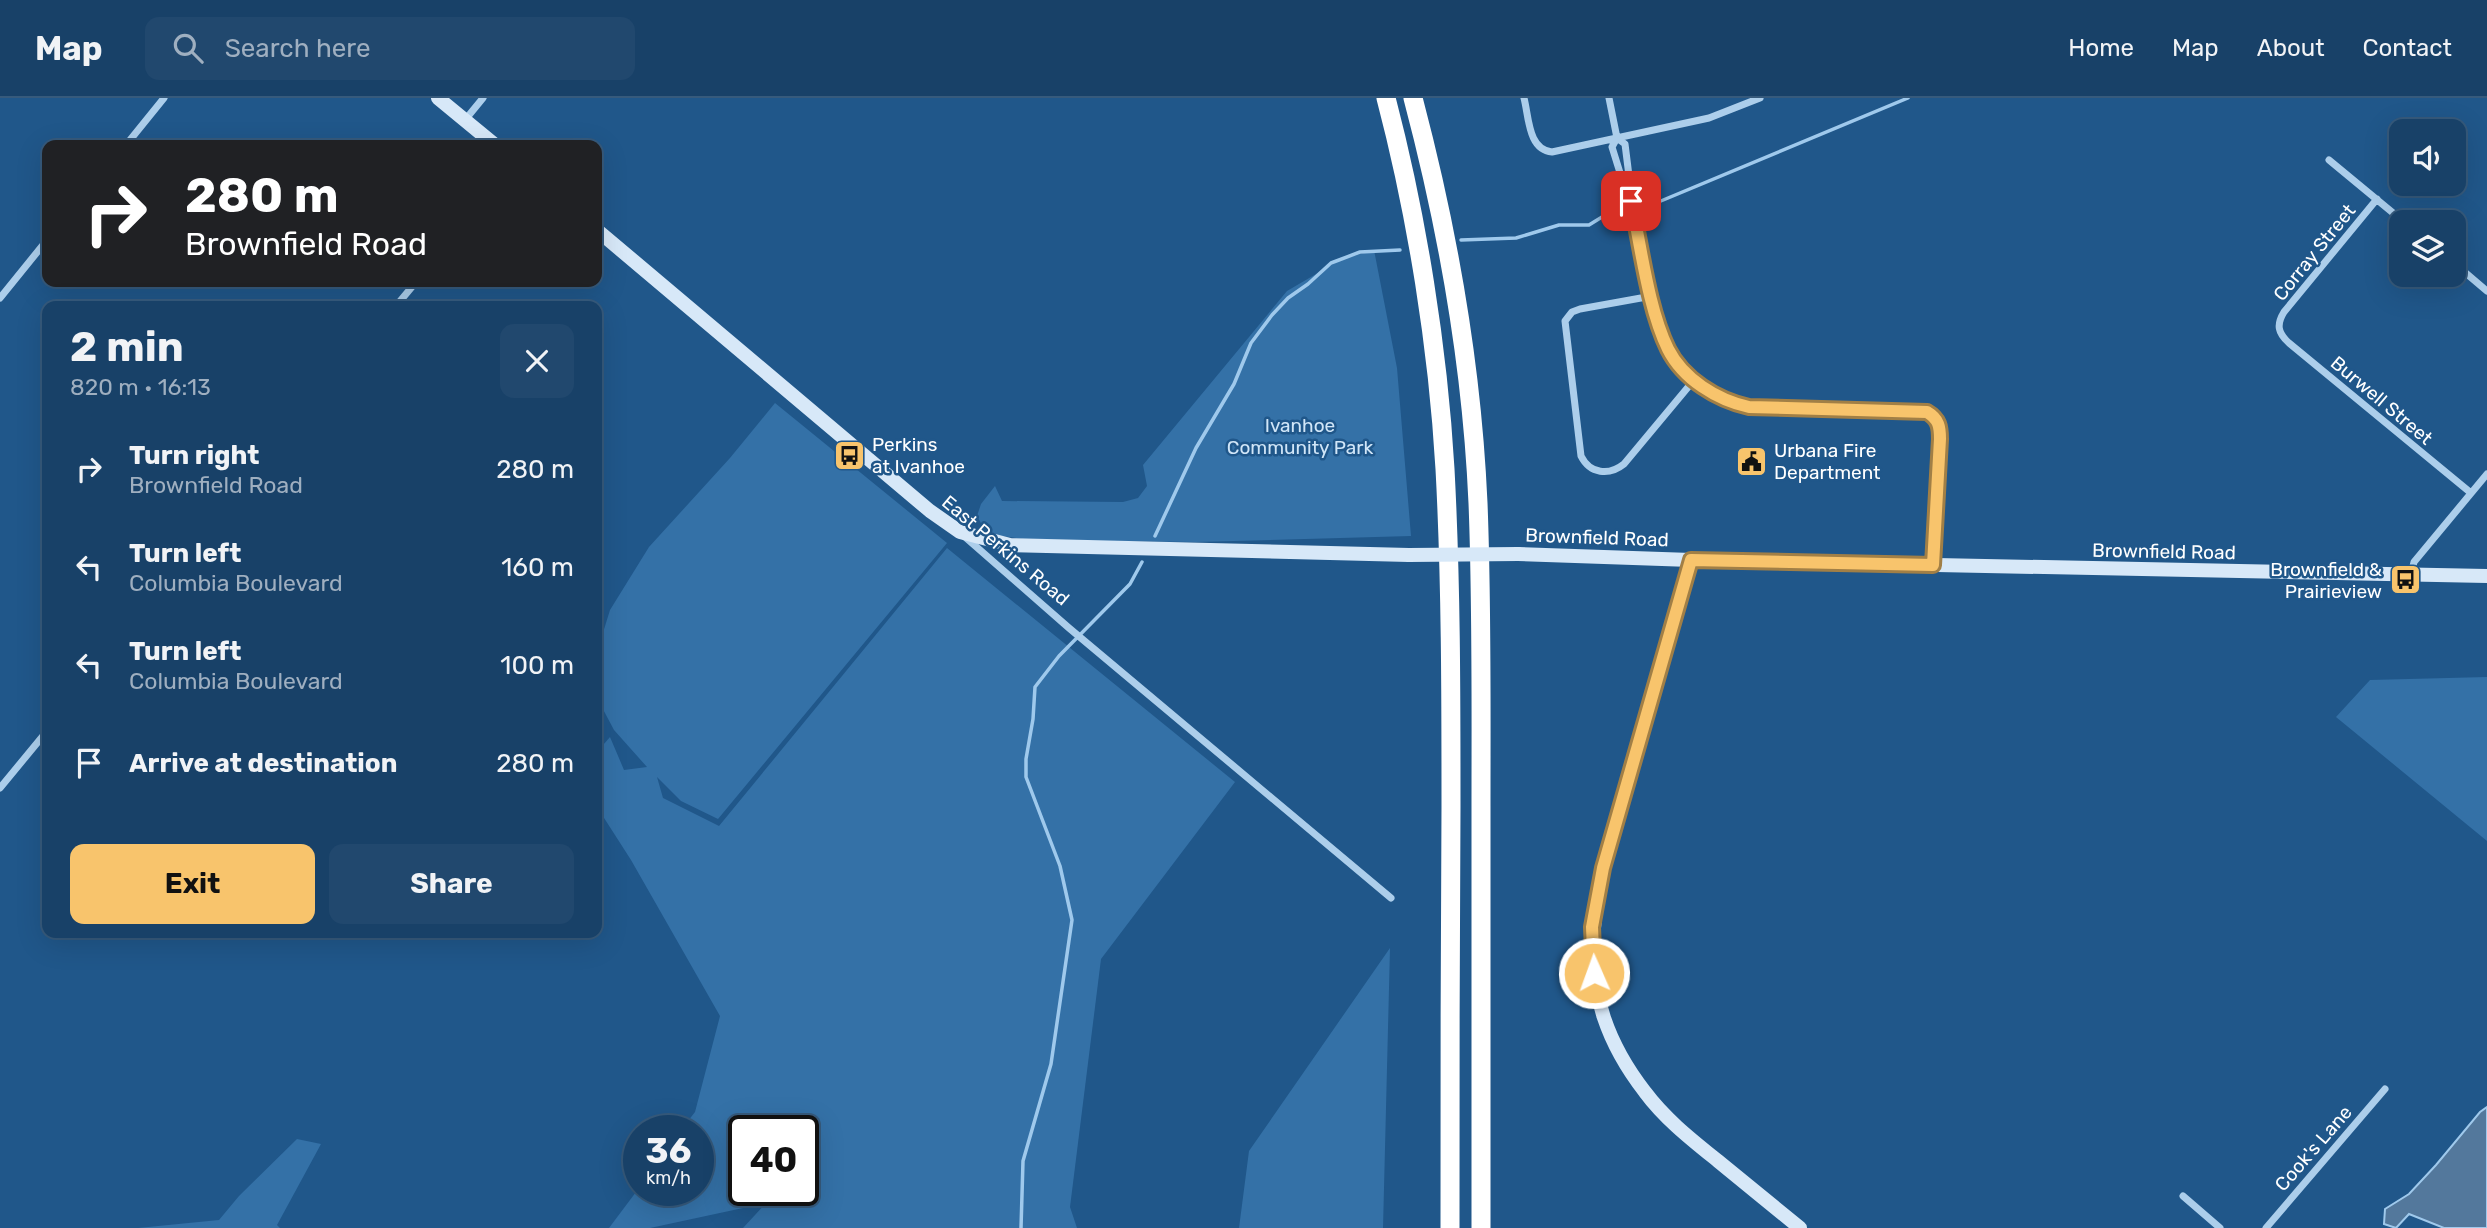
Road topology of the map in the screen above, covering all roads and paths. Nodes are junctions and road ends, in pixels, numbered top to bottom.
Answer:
1 (164, 98) edge
2 (438, 98) edge
3 (483, 98) edge
4 (1386, 98) edge
5 (1413, 98) edge
6 (1524, 98) edge
7 (1609, 98) edge
8 (1760, 98) edge
9 (465, 120) junction
10 (1616, 138) junction
11 (129, 140) edge
12 (489, 140) edge
13 (2329, 160) dead end
14 (2377, 199) junction
15 (2390, 210) edge
16 (602, 234) edge
17 (42, 246) edge
18 (2466, 273) edge
19 (412, 287) edge
20 (2487, 291) edge
21 (1652, 296) junction
22 (0, 298) edge
23 (400, 301) edge
24 (2278, 326) joint
25 (1694, 380) junction
26 (2487, 474) edge
27 (2471, 493) junction
28 (960, 531) junction
29 (1691, 560) junction
30 (1933, 565) junction
31 (2411, 575) junction
32 (2487, 576) edge
33 (42, 736) edge
34 (0, 788) edge
35 (1391, 898) dead end
36 (2385, 1089) dead end
37 (2183, 1196) dead end
38 (1450, 1228) edge
39 (1480, 1228) edge
40 (1800, 1228) edge
41 (2220, 1228) edge
42 (2266, 1228) edge

1 - 11 street
2 - 9 street
3 - 9 street
4 - 38 highway
5 - 39 highway
6 - 10 street
7 - 10 street
8 - 10 street
9 - 12 street
10 - 21 street
13 - 14 street
14 - 15 street
14 - 24 street, Corray Street
16 - 28 street, East Perkins Road
17 - 22 street
18 - 20 street
19 - 23 street
21 - 25 street
21 - 25 street
24 - 27 street, Burwell Street
25 - 30 street
26 - 27 street
27 - 31 street
28 - 29 street, Brownfield Road, bridge
28 - 35 street, East Perkins Road
29 - 30 street, Brownfield Road
29 - 40 street
30 - 31 street, Brownfield Road
31 - 32 street, Brownfield Road
33 - 34 street
36 - 42 street, Cook's Lane
37 - 41 street

